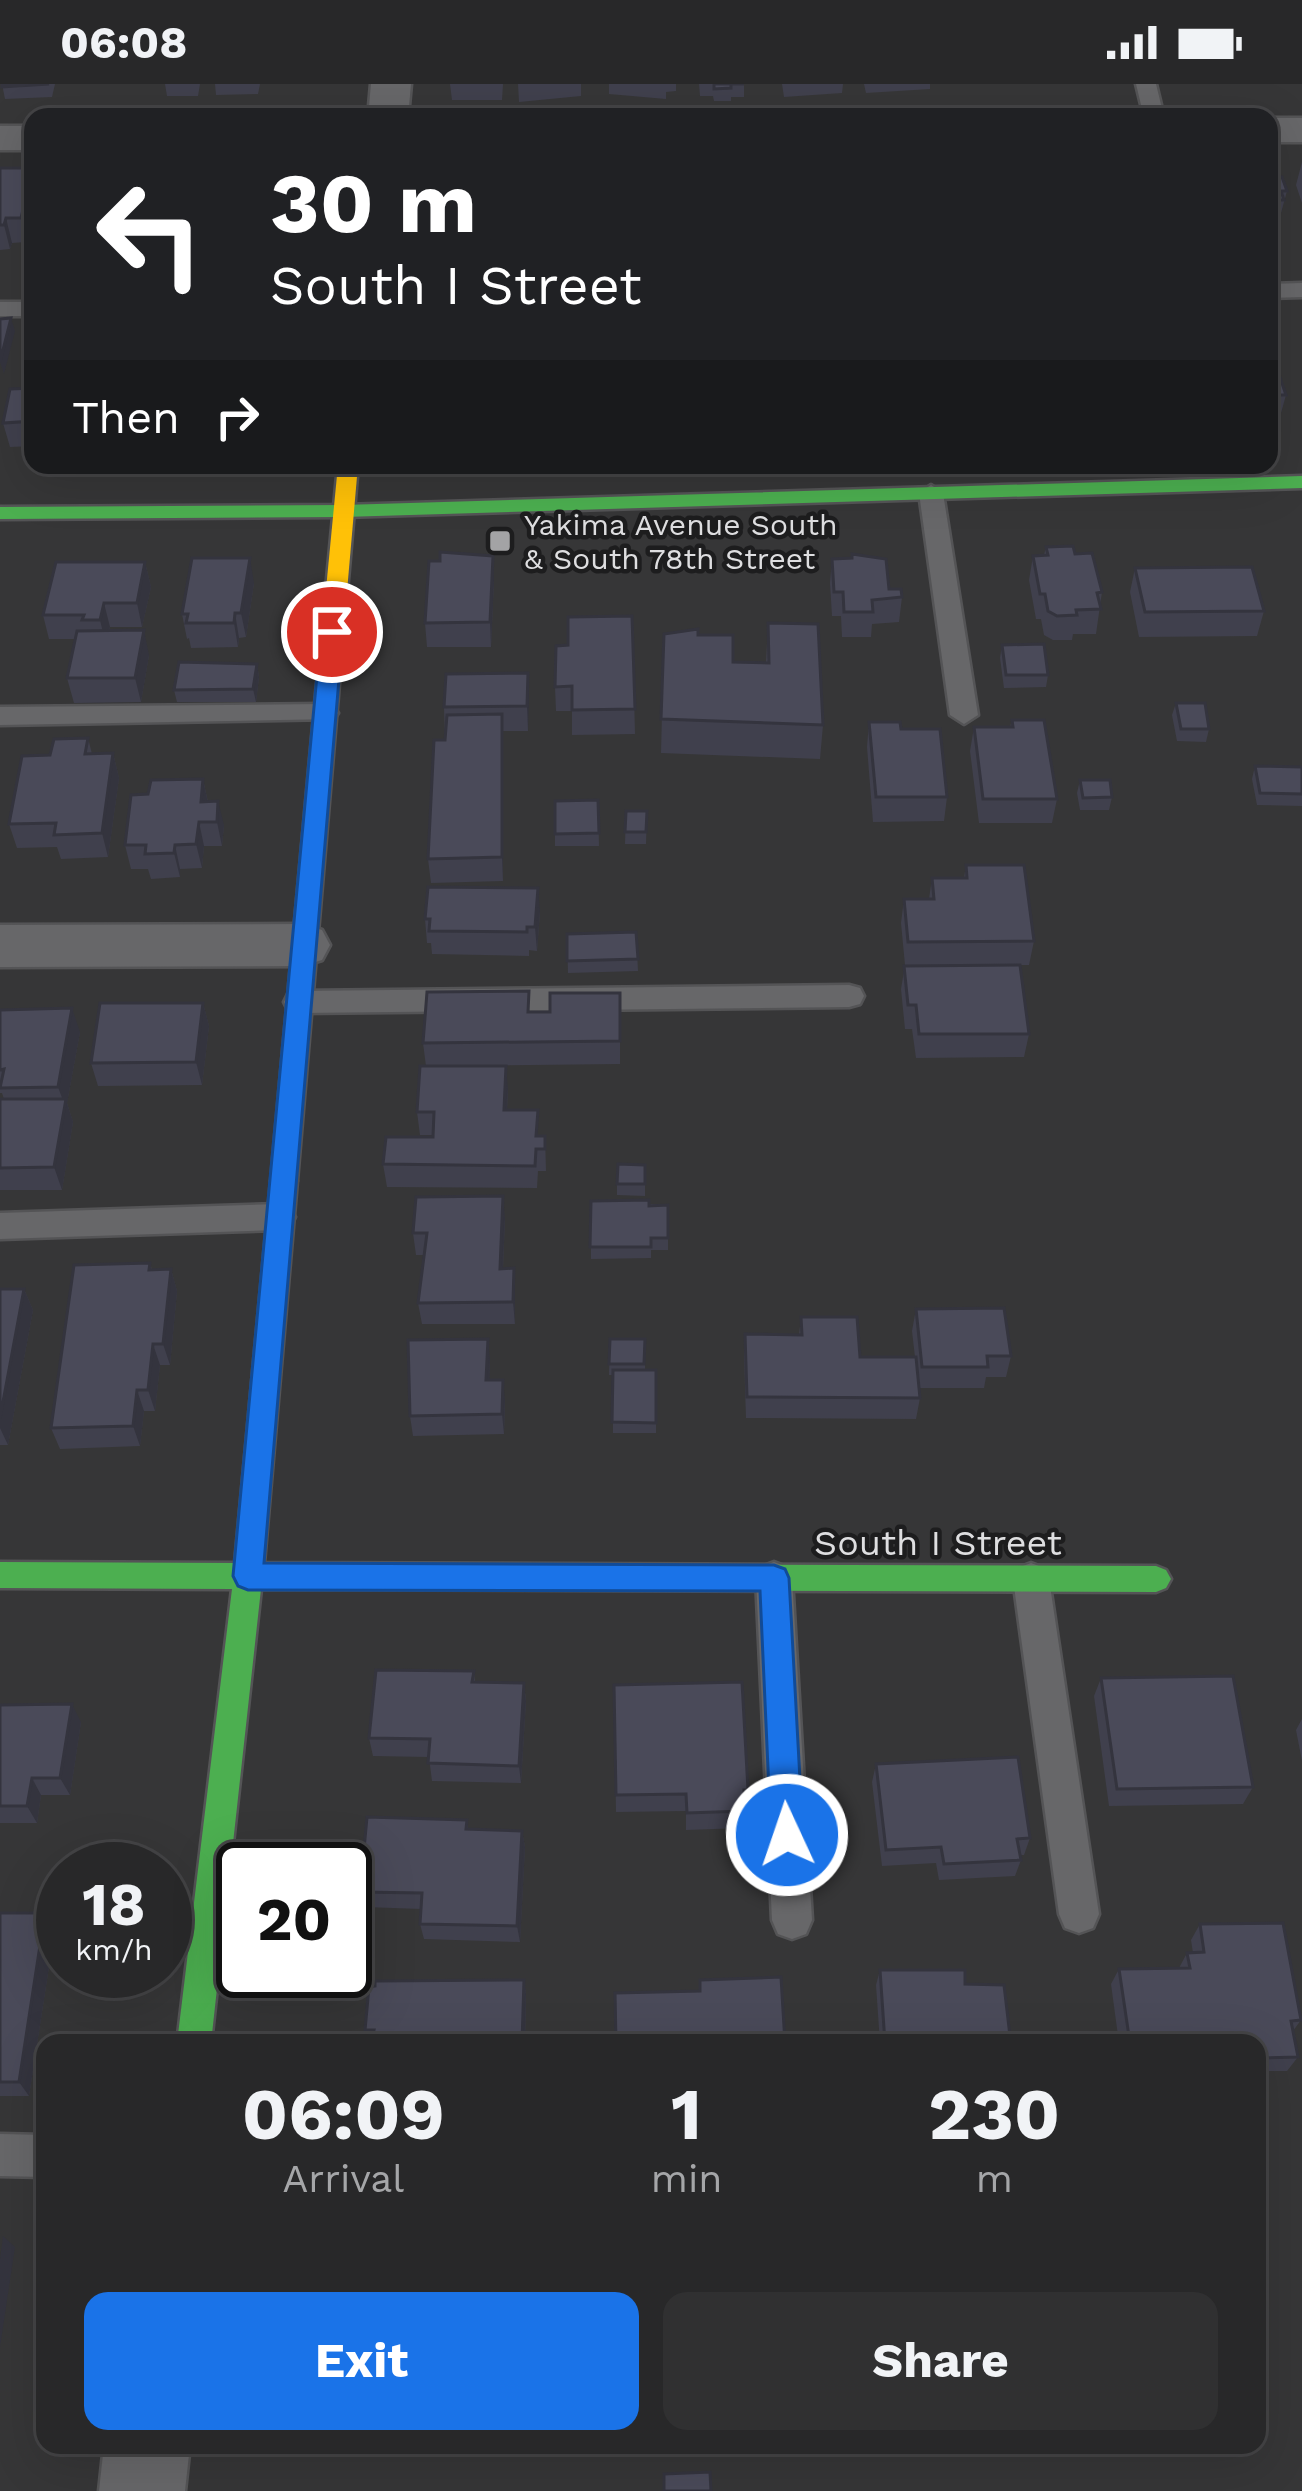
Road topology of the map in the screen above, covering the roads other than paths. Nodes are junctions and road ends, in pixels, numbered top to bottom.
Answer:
1 (347, 474) edge
2 (1302, 482) edge
3 (931, 493) junction
4 (343, 511) junction
5 (0, 513) edge
6 (324, 713) junction
7 (964, 715) dead end
8 (0, 716) edge
9 (302, 945) junction
10 (0, 946) edge
11 (849, 996) dead end
12 (298, 1001) junction
13 (279, 1216) junction
14 (0, 1226) edge
15 (0, 1575) edge
16 (248, 1576) junction
17 (774, 1578) junction
18 (1031, 1579) junction
19 (1156, 1579) dead end
20 (1079, 1914) dead end
21 (792, 1920) dead end
22 (195, 2034) edge
23 (0, 2155) edge
24 (36, 2156) edge
25 (146, 2454) edge
26 (142, 2491) edge

1 - 4 street
2 - 3 street
3 - 4 street
3 - 7 lane
4 - 5 street
4 - 6 street
6 - 8 lane
6 - 9 street
9 - 10 street
9 - 12 street
11 - 12 lane
12 - 13 street
13 - 14 lane
13 - 16 street
15 - 16 street, South I Street
16 - 17 street, South I Street
16 - 22 street
17 - 18 street, South I Street
17 - 21 lane
18 - 19 street, South I Street
18 - 20 lane
23 - 24 lane
25 - 26 street

